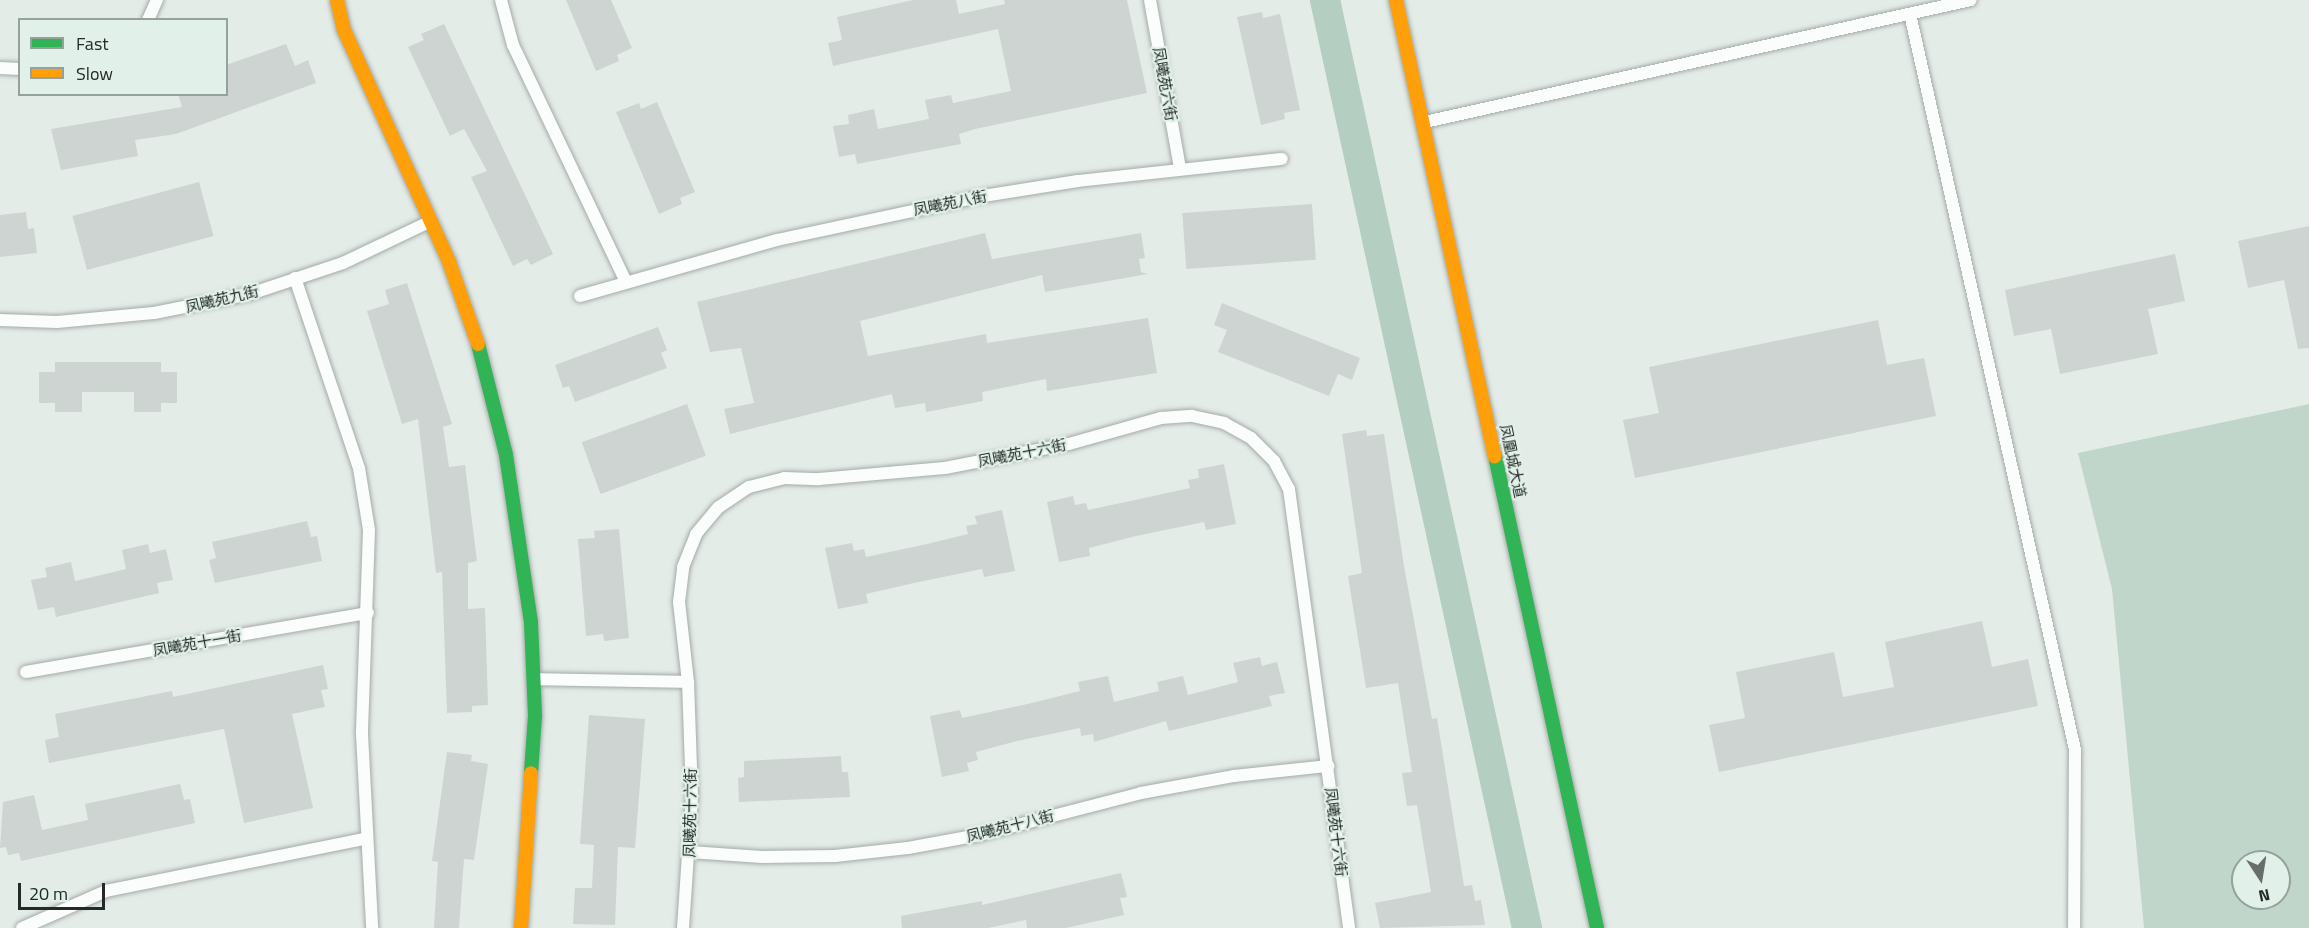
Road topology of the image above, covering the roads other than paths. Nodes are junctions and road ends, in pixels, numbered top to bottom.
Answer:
1 (157, 0) edge
2 (338, 0) edge
3 (501, 0) edge
4 (1150, 0) edge
5 (1396, 0) edge
6 (1971, 0) edge
7 (1910, 14) junction
8 (149, 18) edge
9 (0, 69) edge
10 (18, 69) edge
11 (1423, 123) junction
12 (1282, 159) dead end
13 (1180, 168) junction
14 (431, 221) junction
15 (296, 279) junction
16 (626, 282) junction
17 (580, 296) dead end
18 (0, 320) edge
19 (368, 614) junction
20 (26, 672) dead end
21 (533, 679) junction
22 (688, 682) junction
23 (1328, 766) junction
24 (365, 839) junction
25 (690, 852) junction
26 (22, 928) edge
27 (372, 928) edge
28 (520, 928) edge
29 (683, 928) edge
30 (1348, 928) edge
31 (1597, 928) edge
32 (2074, 928) edge

1 - 8 lane
2 - 14 street
3 - 16 lane
4 - 13 lane, 凤曦苑六街
5 - 11 street, 凤凰城大道
6 - 7 lane
7 - 11 lane
7 - 32 lane
9 - 10 lane
11 - 31 street, 凤凰城大道
12 - 13 lane, 凤曦苑八街
13 - 16 lane, 凤曦苑八街
14 - 15 lane, 凤曦苑九街
14 - 21 street
15 - 18 lane, 凤曦苑九街
15 - 19 lane
16 - 17 lane, 凤曦苑八街
19 - 20 lane, 凤曦苑十一街
19 - 24 lane
21 - 22 lane
21 - 28 street
22 - 23 lane, 凤曦苑十六街
22 - 25 lane, 凤曦苑十六街
23 - 25 lane, 凤曦苑十八街
23 - 30 lane, 凤曦苑十六街
24 - 26 lane
24 - 27 lane
25 - 29 lane, 凤曦苑十六街

